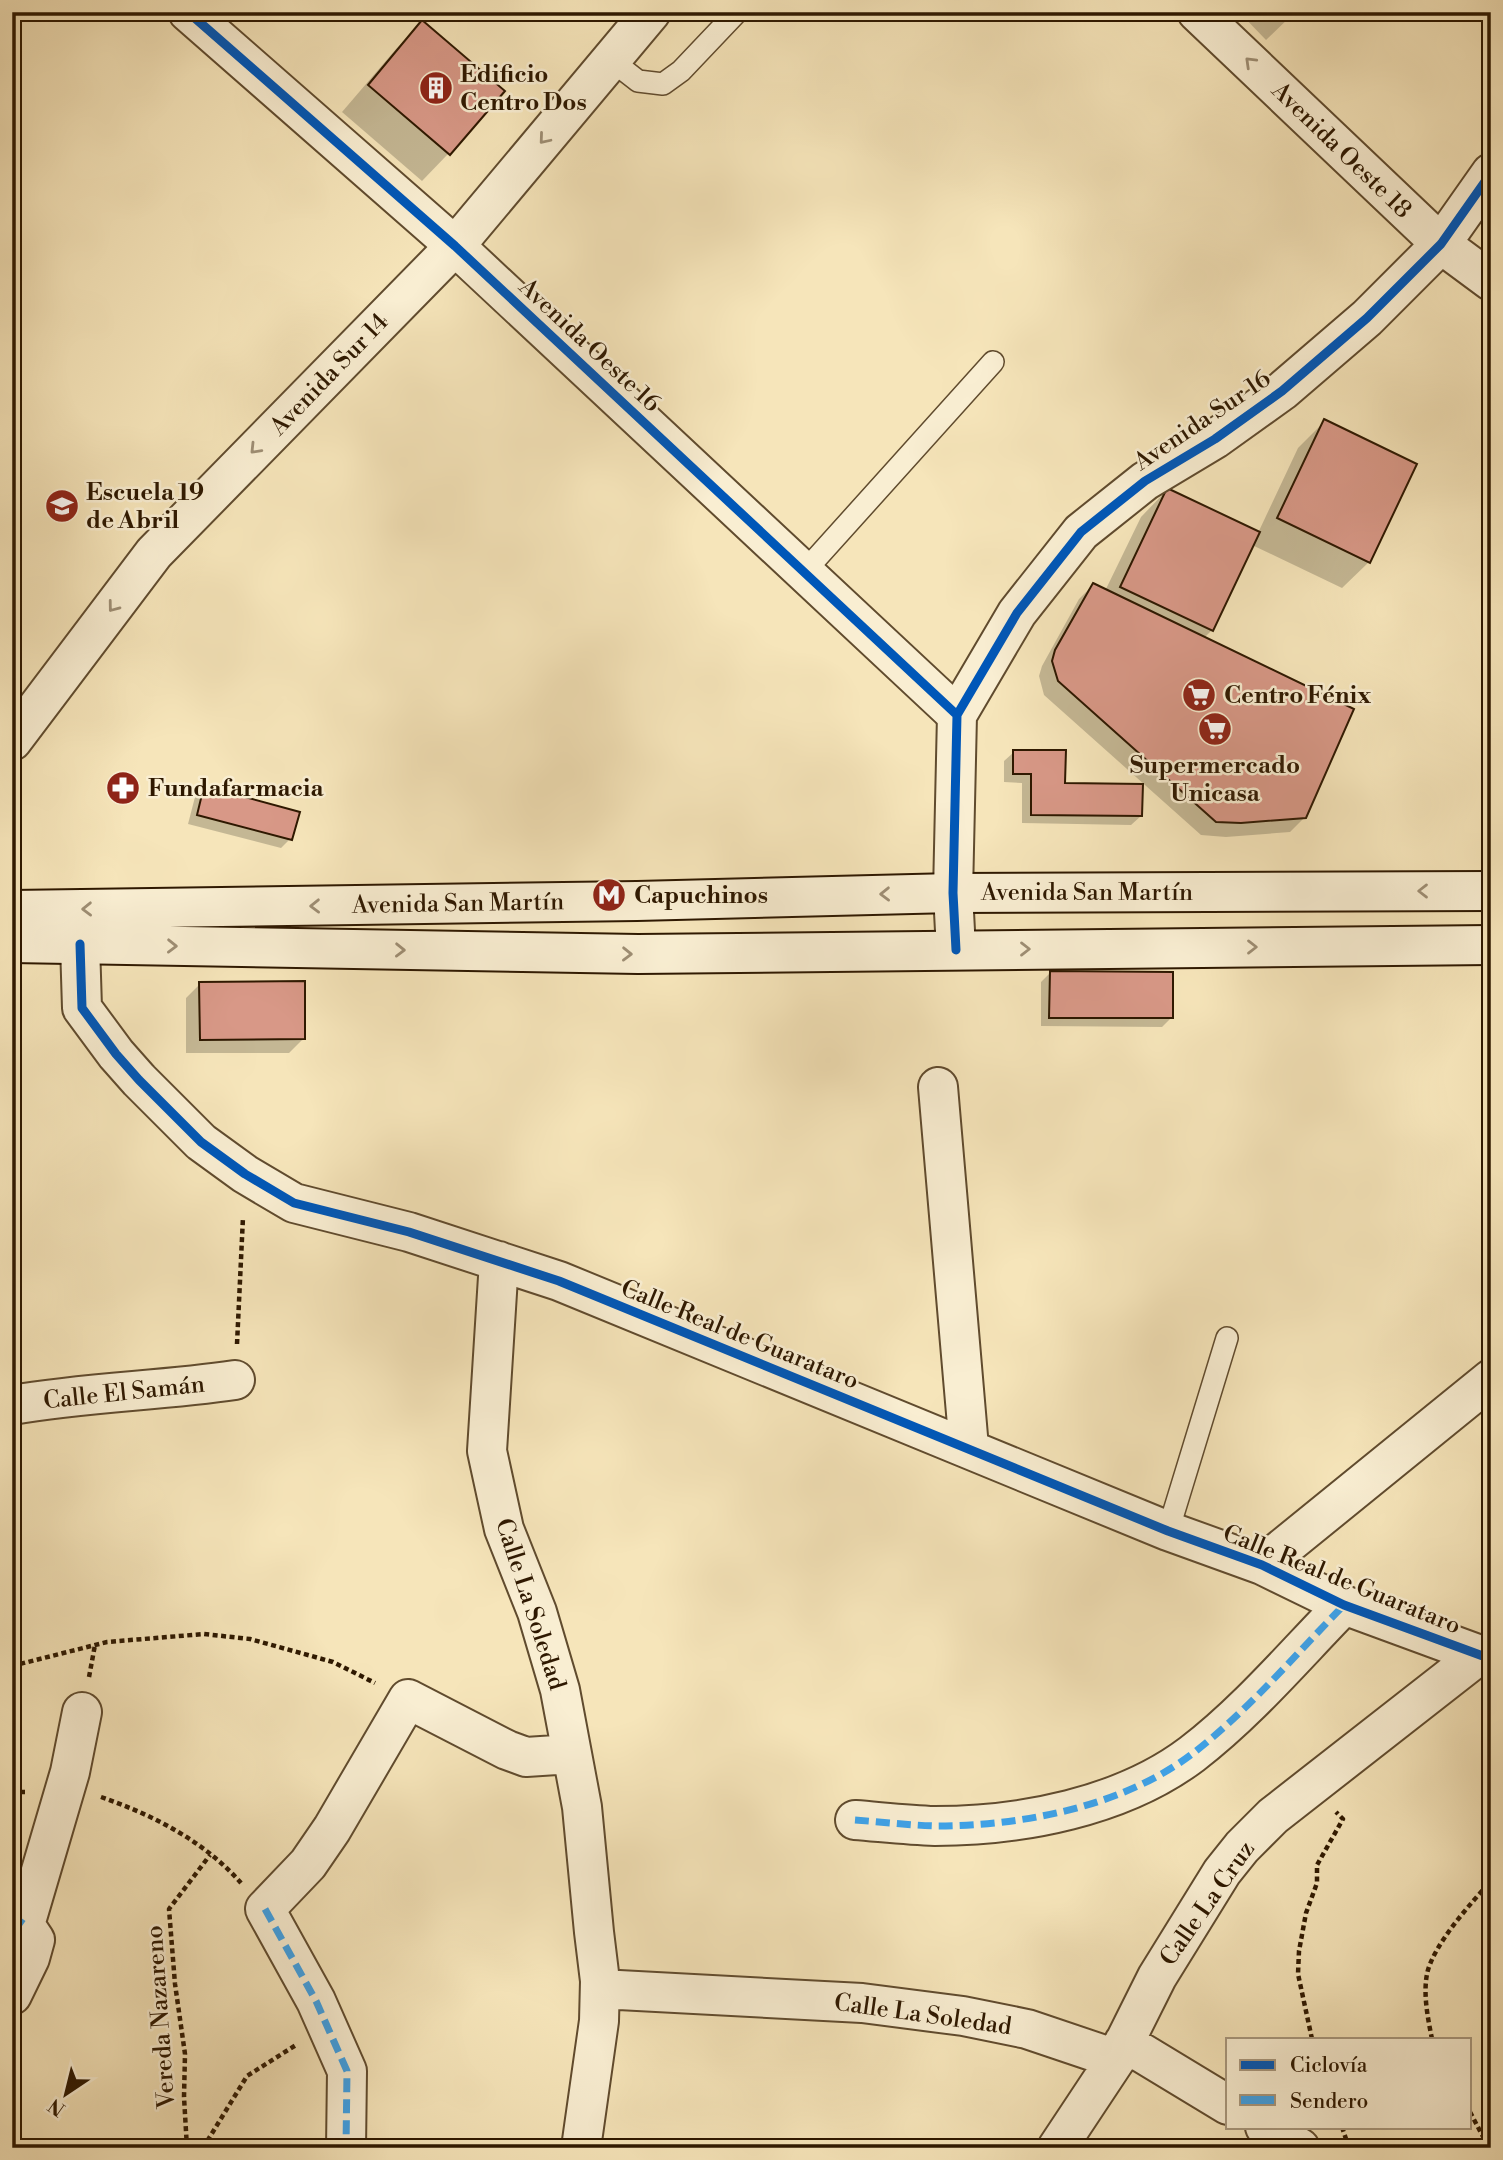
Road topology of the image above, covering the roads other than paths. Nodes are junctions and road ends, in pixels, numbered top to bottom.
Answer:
1 (188, 12) edge
2 (652, 12) edge
3 (737, 12) edge
4 (1197, 12) edge
5 (611, 60) junction
6 (1491, 173) edge
7 (1441, 244) junction
8 (455, 246) junction
9 (1491, 281) edge
10 (993, 362) dead end
11 (804, 572) junction
12 (957, 715) junction
13 (12, 741) edge
14 (1491, 891) edge
15 (953, 893) junction
16 (12, 910) edge
17 (12, 943) edge
18 (80, 944) junction
19 (1491, 946) edge
20 (957, 950) junction
21 (939, 1087) dead end
22 (499, 1261) junction
23 (1227, 1338) dead end
24 (1491, 1379) edge
25 (235, 1380) road end
26 (12, 1405) edge
27 (969, 1448) junction
28 (1168, 1531) junction
29 (1262, 1565) junction
30 (1345, 1605) junction
31 (1485, 1657) edge
32 (82, 1712) dead end
33 (572, 1754) junction
34 (855, 1820) dead end
35 (19, 1920) edge
36 (600, 1989) junction
37 (12, 1995) edge
38 (1120, 2050) junction
39 (1226, 2104) edge
40 (1267, 2128) edge
41 (346, 2148) edge
42 (581, 2148) edge
43 (1057, 2148) edge
44 (1300, 2148) edge

1 - 8 street, Avenida Oeste 16
2 - 5 street, Avenida Sur 14
3 - 5 lane
7 -> 4 street, Avenida Oeste 18
5 -> 8 street, Avenida Sur 14
6 - 7 street, Avenida Sur 16
7 - 9 street, Avenida Oeste 18
7 - 12 street, Avenida Sur 16
8 - 11 street, Avenida Oeste 16
8 -> 13 street, Avenida Sur 14
10 - 11 lane
11 - 12 street, Avenida Oeste 16
12 - 15 street
14 -> 15 street, Avenida San Martín
15 -> 16 street, Avenida San Martín
15 - 20 street
17 - 18 street, Avenida San Martín
18 -> 20 street, Avenida San Martín
18 - 22 street, Calle Real de Guarataro
20 -> 19 street, Avenida San Martín
21 - 27 street
22 - 27 street, Calle Real de Guarataro
22 - 33 street, Calle La Soledad
23 - 28 lane
24 - 29 street
25 - 26 street, Calle El Samán
27 - 28 street, Calle Real de Guarataro
28 - 29 street, Calle Real de Guarataro
29 - 30 street, Calle Real de Guarataro
30 - 31 street, Calle Real de Guarataro
30 - 34 street
31 - 38 street, Calle La Cruz
32 - 35 street
33 - 36 street, Calle La Soledad
33 - 41 street
35 - 37 street
36 - 38 street, Calle La Soledad
36 - 42 street, Calle La Soledad
38 - 39 street, Calle La Soledad
38 - 43 street, Calle La Cruz
40 - 44 street

